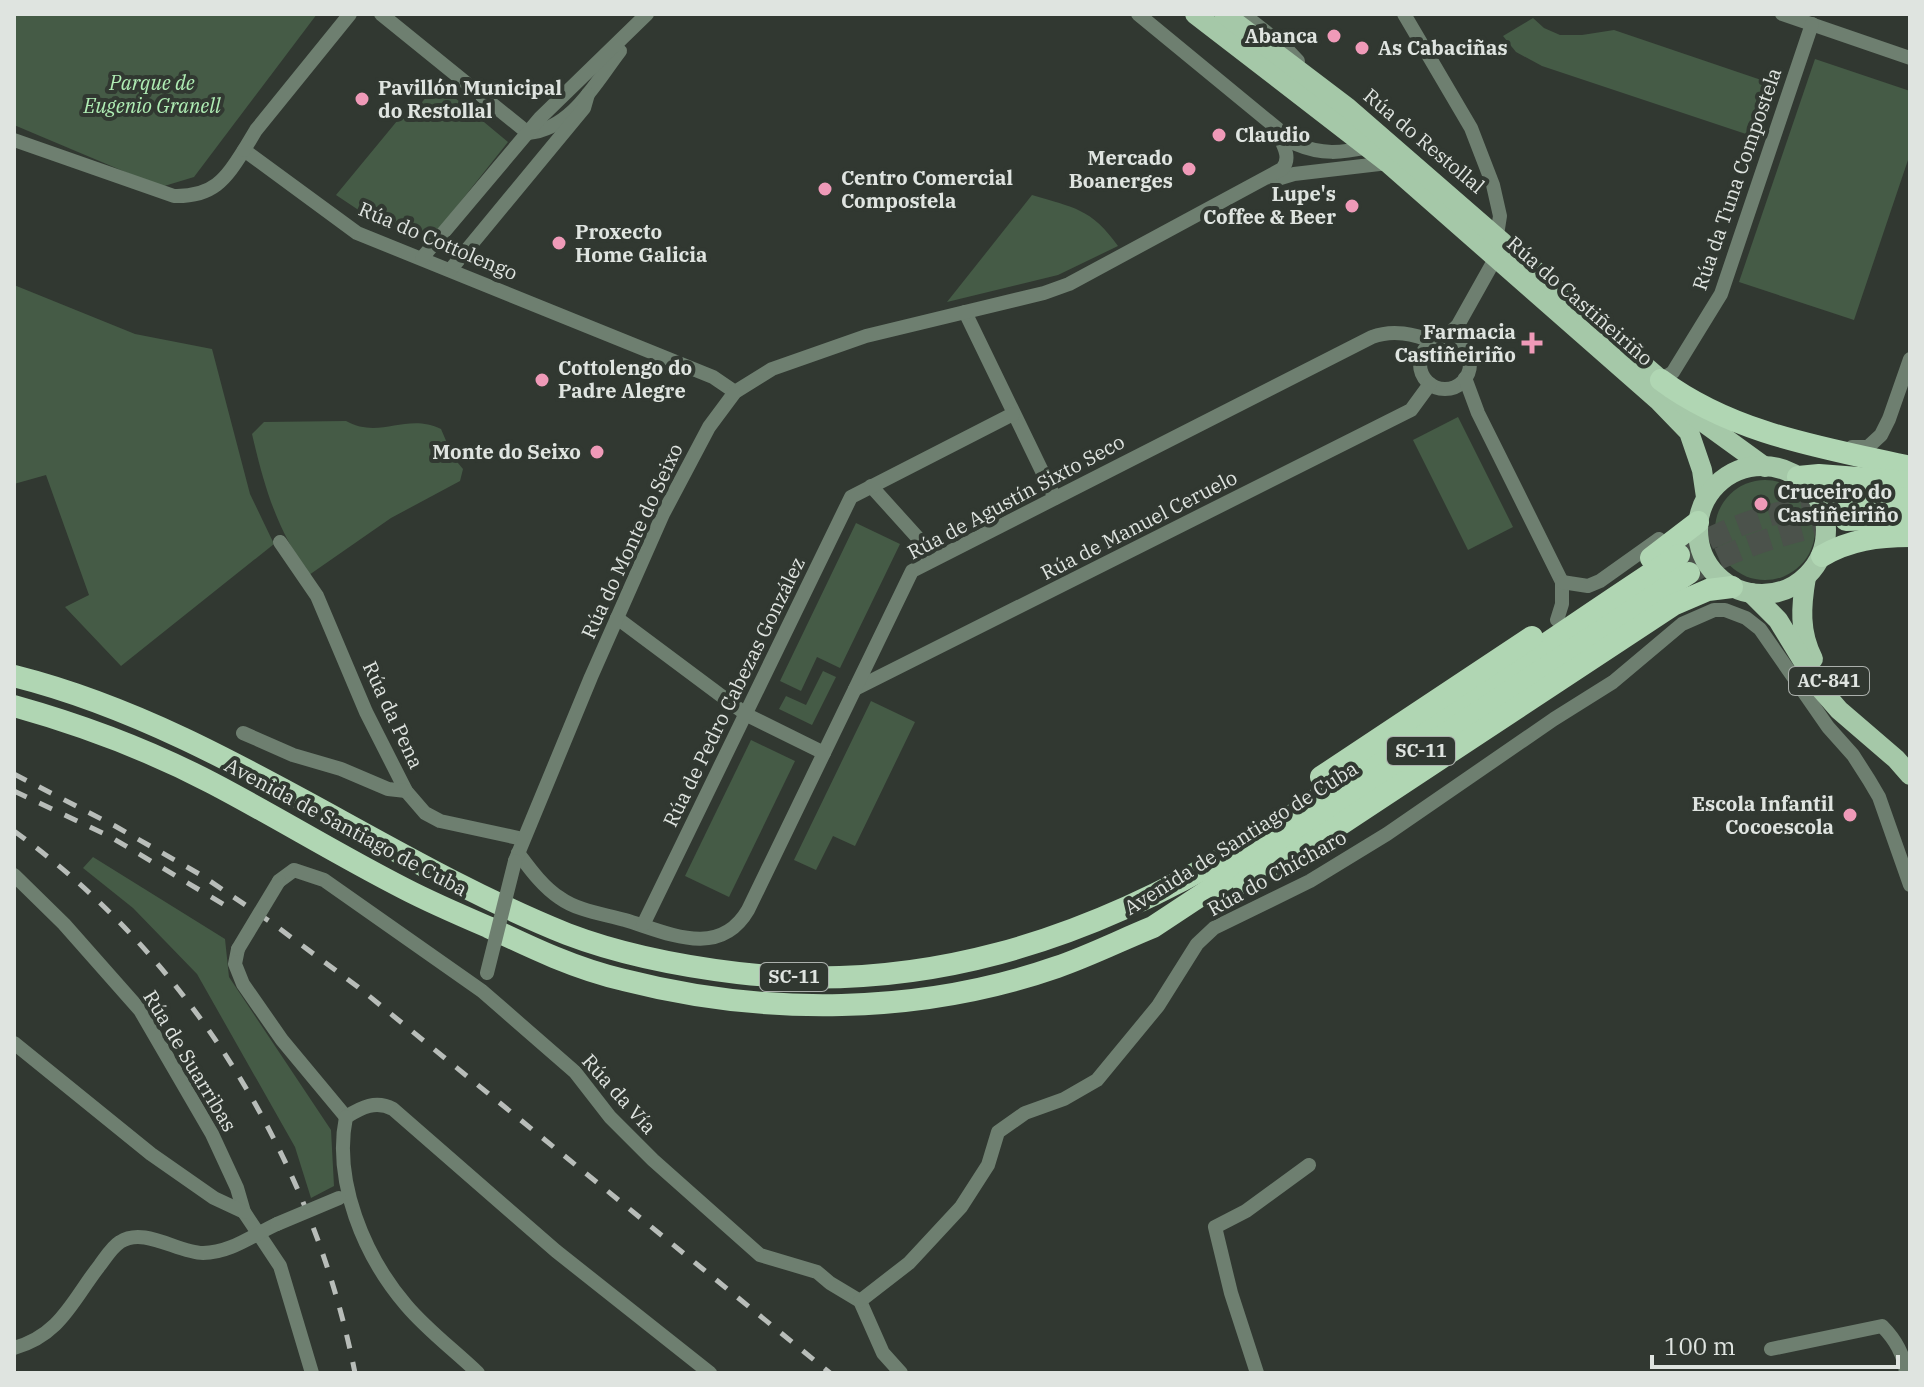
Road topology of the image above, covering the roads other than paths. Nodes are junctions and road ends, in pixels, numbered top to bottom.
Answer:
1 (350, 14) edge
2 (381, 14) edge
3 (1138, 14) edge
4 (1195, 14) edge
5 (1224, 14) edge
6 (1243, 14) edge
7 (1404, 14) edge
8 (1782, 14) edge
9 (1812, 24) junction
10 (1910, 58) edge
11 (1320, 84) junction
12 (588, 94) junction
13 (1276, 129) junction
14 (528, 133) junction
15 (14, 140) edge
16 (1369, 147) junction
17 (244, 150) junction
18 (1388, 163) junction
19 (1229, 198) junction
20 (1497, 235) junction
21 (422, 258) junction
22 (1495, 259) junction
23 (451, 269) junction
24 (965, 312) junction
25 (1458, 325) junction
26 (1394, 334) junction
27 (1438, 341) junction
28 (1461, 345) junction
29 (1421, 359) junction
30 (1910, 359) edge
31 (1465, 378) junction
32 (1661, 380) junction
33 (1430, 384) junction
34 (1448, 388) junction
35 (735, 392) junction
36 (1478, 413) junction
37 (1013, 414) junction
38 (1889, 419) junction
39 (1749, 426) junction
40 (1765, 467) junction
41 (1910, 467) edge
42 (1798, 477) junction
43 (1910, 482) edge
44 (871, 486) junction
45 (1055, 498) junction
46 (1910, 498) edge
47 (1702, 508) junction
48 (1910, 518) edge
49 (1910, 536) edge
50 (280, 542) dead end
51 (1822, 556) junction
52 (936, 558) junction
53 (1806, 577) junction
54 (1562, 582) junction
55 (1742, 590) junction
56 (617, 618) junction
57 (1557, 620) junction
58 (14, 676) edge
59 (855, 689) junction
60 (14, 706) edge
61 (747, 715) junction
62 (243, 733) dead end
63 (824, 753) junction
64 (1910, 758) edge
65 (1910, 775) edge
66 (406, 791) junction
67 (519, 851) junction
68 (14, 875) edge
69 (1174, 883) junction
70 (1910, 885) edge
71 (643, 925) junction
72 (1153, 927) junction
73 (482, 991) junction
74 (14, 1043) edge
75 (346, 1117) junction
76 (1309, 1165) dead end
77 (343, 1197) junction
78 (244, 1212) junction
79 (258, 1233) junction
80 (830, 1283) junction
81 (820, 1296) dead end
82 (860, 1301) junction
83 (14, 1348) edge
84 (1771, 1349) dead end
85 (1907, 1361) edge
86 (312, 1373) edge
87 (478, 1373) edge
88 (710, 1373) edge
89 (901, 1373) edge
90 (1257, 1373) edge

1 - 17 street
2 - 14 street
3 - 13 street, Rúa do Restollal
4 - 16 main road, Rúa do Restollal
5 - 11 main road, Rúa do Restollal
6 - 11 street, Rúa do Restollal
7 - 20 street
8 - 9 street
9 - 10 street
9 - 32 street, Rúa da Tuna Compostela
11 - 20 main road, Rúa do Restollal
12 - 14 street
12 - 14 street
12 - 23 street
13 - 16 street, Rúa do Restollal
13 - 19 street, Rúa do Monte do Seixo
14 - 21 street
15 - 17 street
16 - 18 main road, Rúa do Restollal
17 - 21 street, Rúa do Cottolengo
18 - 19 street, Rúa do Monte do Seixo
18 - 22 main road, Rúa do Castiñeiriño
19 - 24 street, Rúa do Monte do Seixo
20 - 32 main road, Rúa do Castiñeiriño
21 - 23 street, Rúa do Cottolengo
22 - 25 street
22 - 47 main road, Rúa do Castiñeiriño
23 - 35 street, Rúa do Cottolengo
24 - 35 street, Rúa do Monte do Seixo
24 - 37 street
25 - 27 street
25 - 28 street
26 - 27 street, Rúa de Agustín Sixto Seco
26 - 29 street
26 - 45 street, Rúa de Agustín Sixto Seco
27 - 28 street
27 - 29 street
28 - 31 street
29 - 33 street
30 - 38 street
31 - 34 street
31 - 36 street
32 - 39 highway
32 - 40 main road, Rúa do Castiñeiriño
33 - 34 street
33 - 59 street, Rúa de Manuel Ceruelo
34 - 36 street
35 - 56 street, Rúa do Monte do Seixo
36 - 54 street
37 - 44 street, Rúa de Pedro Cabezas González
37 - 45 street
38 - 39 street
38 - 41 street
39 - 41 highway
40 - 42 main road, Rúa do Castiñeiriño
40 - 47 main road
42 - 43 highway
42 - 51 main road
44 - 52 street
44 - 61 street, Rúa de Pedro Cabezas González
45 - 52 street, Rúa de Agustín Sixto Seco
46 - 48 highway
47 - 54 street
47 - 55 main road, Rúa do Castiñeiriño
47 - 57 highway
49 - 51 highway
50 - 66 street, Rúa da Pena
51 - 53 main road
52 - 59 street, Rúa de Agustín Sixto Seco
53 - 55 main road
53 - 64 main road, AC-841
54 - 57 street
55 - 65 main road, Rúa do Castiñeiriño / AC-841
55 - 72 highway
56 - 61 street
56 - 67 street, Rúa do Monte do Seixo
57 - 69 highway
58 - 69 highway, Avenida de Santiago de Cuba / SC-11
59 - 63 street, Rúa de Agustín Sixto Seco
60 - 72 highway, Avenida de Santiago de Cuba / SC-11
61 - 63 street
61 - 71 street, Rúa de Pedro Cabezas González
62 - 66 street
63 - 71 street, Rúa de Agustín Sixto Seco
66 - 67 street, Rúa da Pena
67 - 71 street
67 - 73 street, Rúa do Monte do Seixo, bridge
68 - 78 street, Rúa de Suarribas
69 - 72 highway, Avenida de Santiago de Cuba / SC-11
70 - 82 street, Rúa do Chícharo
73 - 75 street, Rúa da Vía, bridge
73 - 80 street, Rúa da Vía
74 - 78 street, Rúa de Suarribas
75 - 77 street
75 - 88 street
76 - 90 street
77 - 79 street, bridge
77 - 87 street
78 - 79 street, Rúa de Suarribas
79 - 83 street
79 - 86 street, Rúa de Suarribas
80 - 81 street
80 - 82 street, Rúa da Vía
82 - 89 street
84 - 85 street

